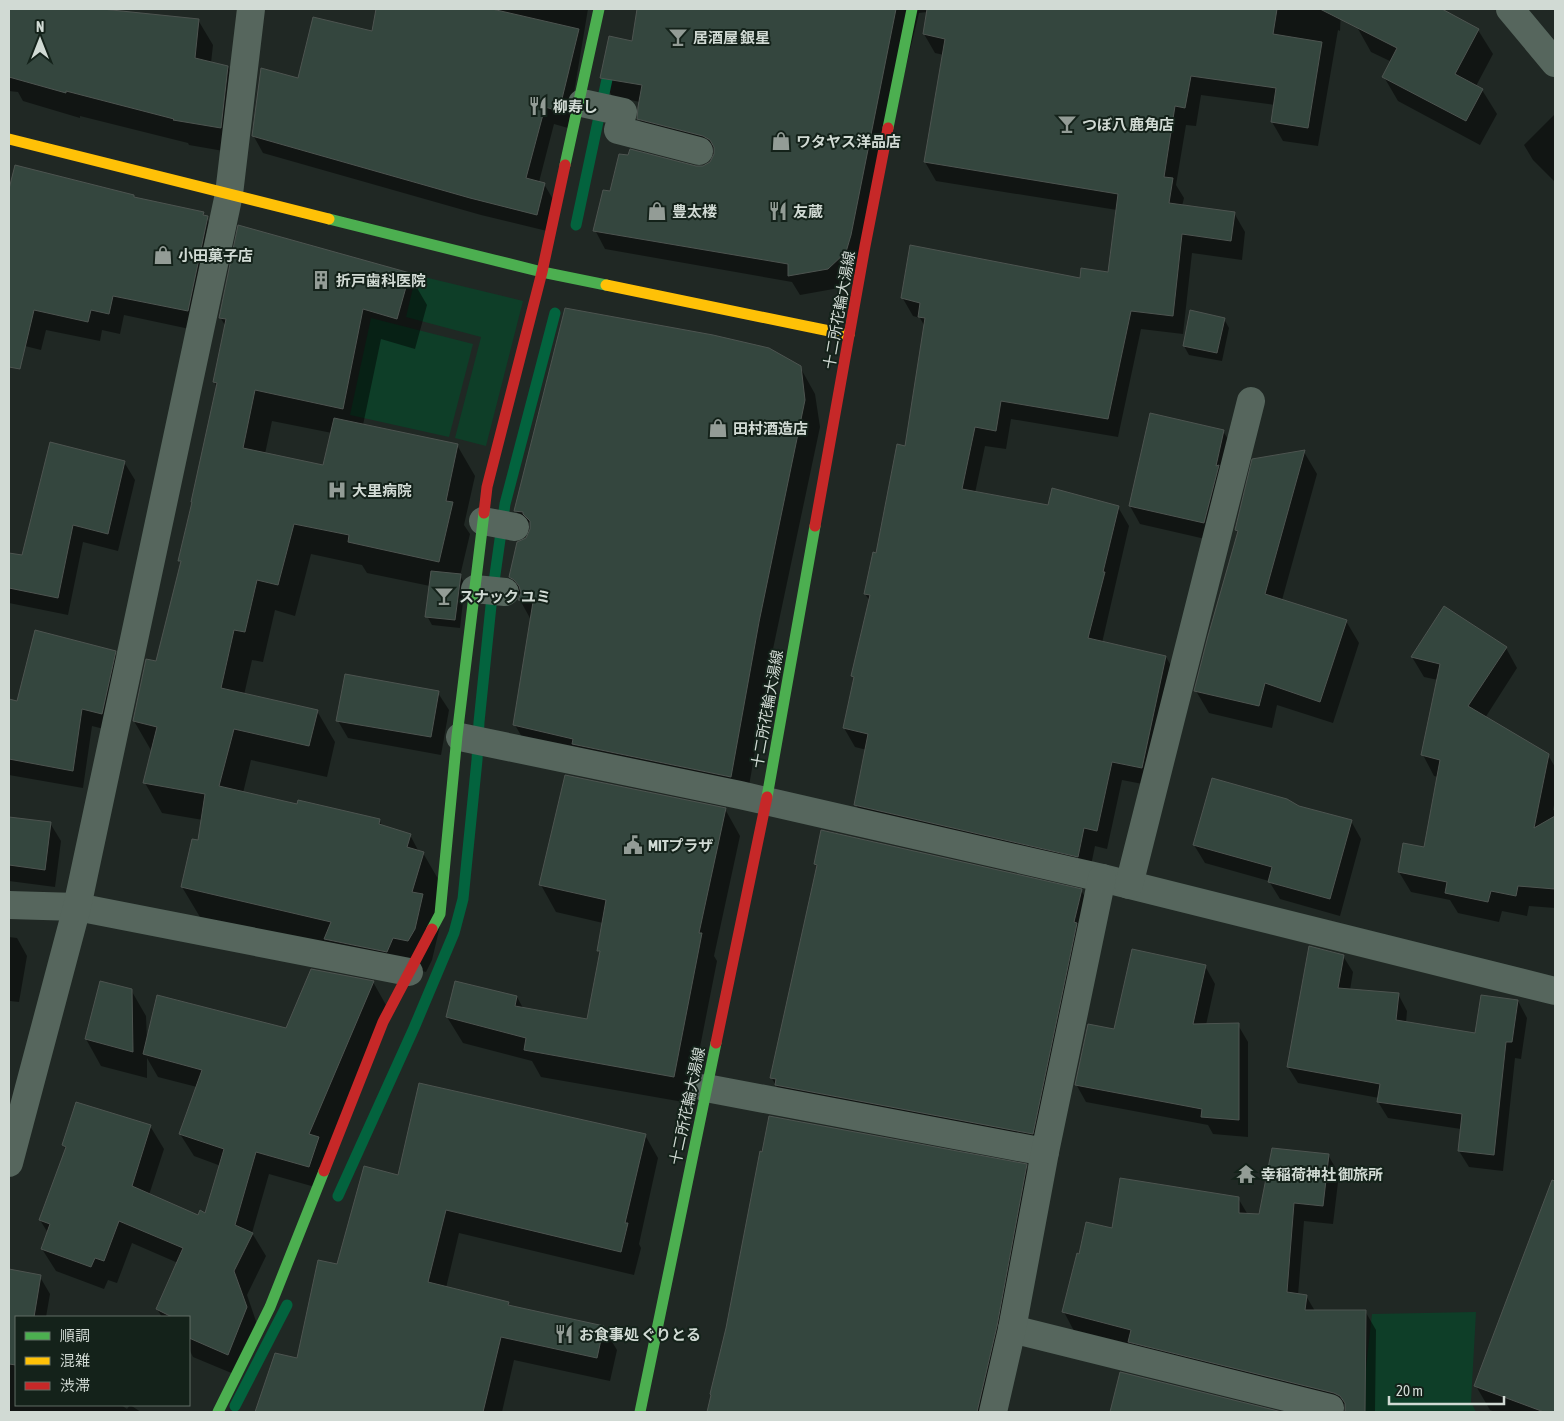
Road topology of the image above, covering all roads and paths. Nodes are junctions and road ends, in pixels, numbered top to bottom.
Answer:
1 (251, 9) edge
2 (599, 9) edge
3 (912, 9) edge
4 (1510, 9) edge
5 (1555, 63) edge
6 (580, 103) junction
7 (9, 139) edge
8 (699, 151) dead end
9 (230, 194) junction
10 (542, 272) junction
11 (849, 335) junction
12 (1251, 401) dead end
13 (483, 521) junction
14 (515, 527) dead end
15 (475, 589) junction
16 (505, 592) dead end
17 (459, 736) junction
18 (766, 801) junction
19 (1102, 878) junction
20 (1129, 886) junction
21 (9, 905) edge
22 (77, 906) junction
23 (409, 972) junction
24 (1555, 991) edge
25 (706, 1088) junction
26 (1045, 1152) junction
27 (9, 1163) edge
28 (1012, 1329) junction
29 (1330, 1408) dead end
30 (218, 1412) edge
31 (640, 1412) edge
32 (993, 1412) edge

1 - 9 street
2 - 6 street
3 - 11 street, 十二所花輪大湯線
4 - 5 street
6 - 8 street
6 - 10 street
7 - 9 street
9 - 10 street
9 - 22 street
10 - 11 street
10 - 13 street
11 - 18 street, 十二所花輪大湯線
12 - 20 street
13 - 14 street
13 - 15 street
15 - 16 street
15 - 17 street
17 - 18 street
17 - 23 street
18 - 19 street
18 - 25 street, 十二所花輪大湯線
19 - 20 street
19 - 26 street
20 - 24 street
21 - 22 street
22 - 23 street
22 - 27 street
23 - 30 street
25 - 26 street
25 - 31 street, 十二所花輪大湯線
26 - 28 street
28 - 29 street
28 - 32 street

